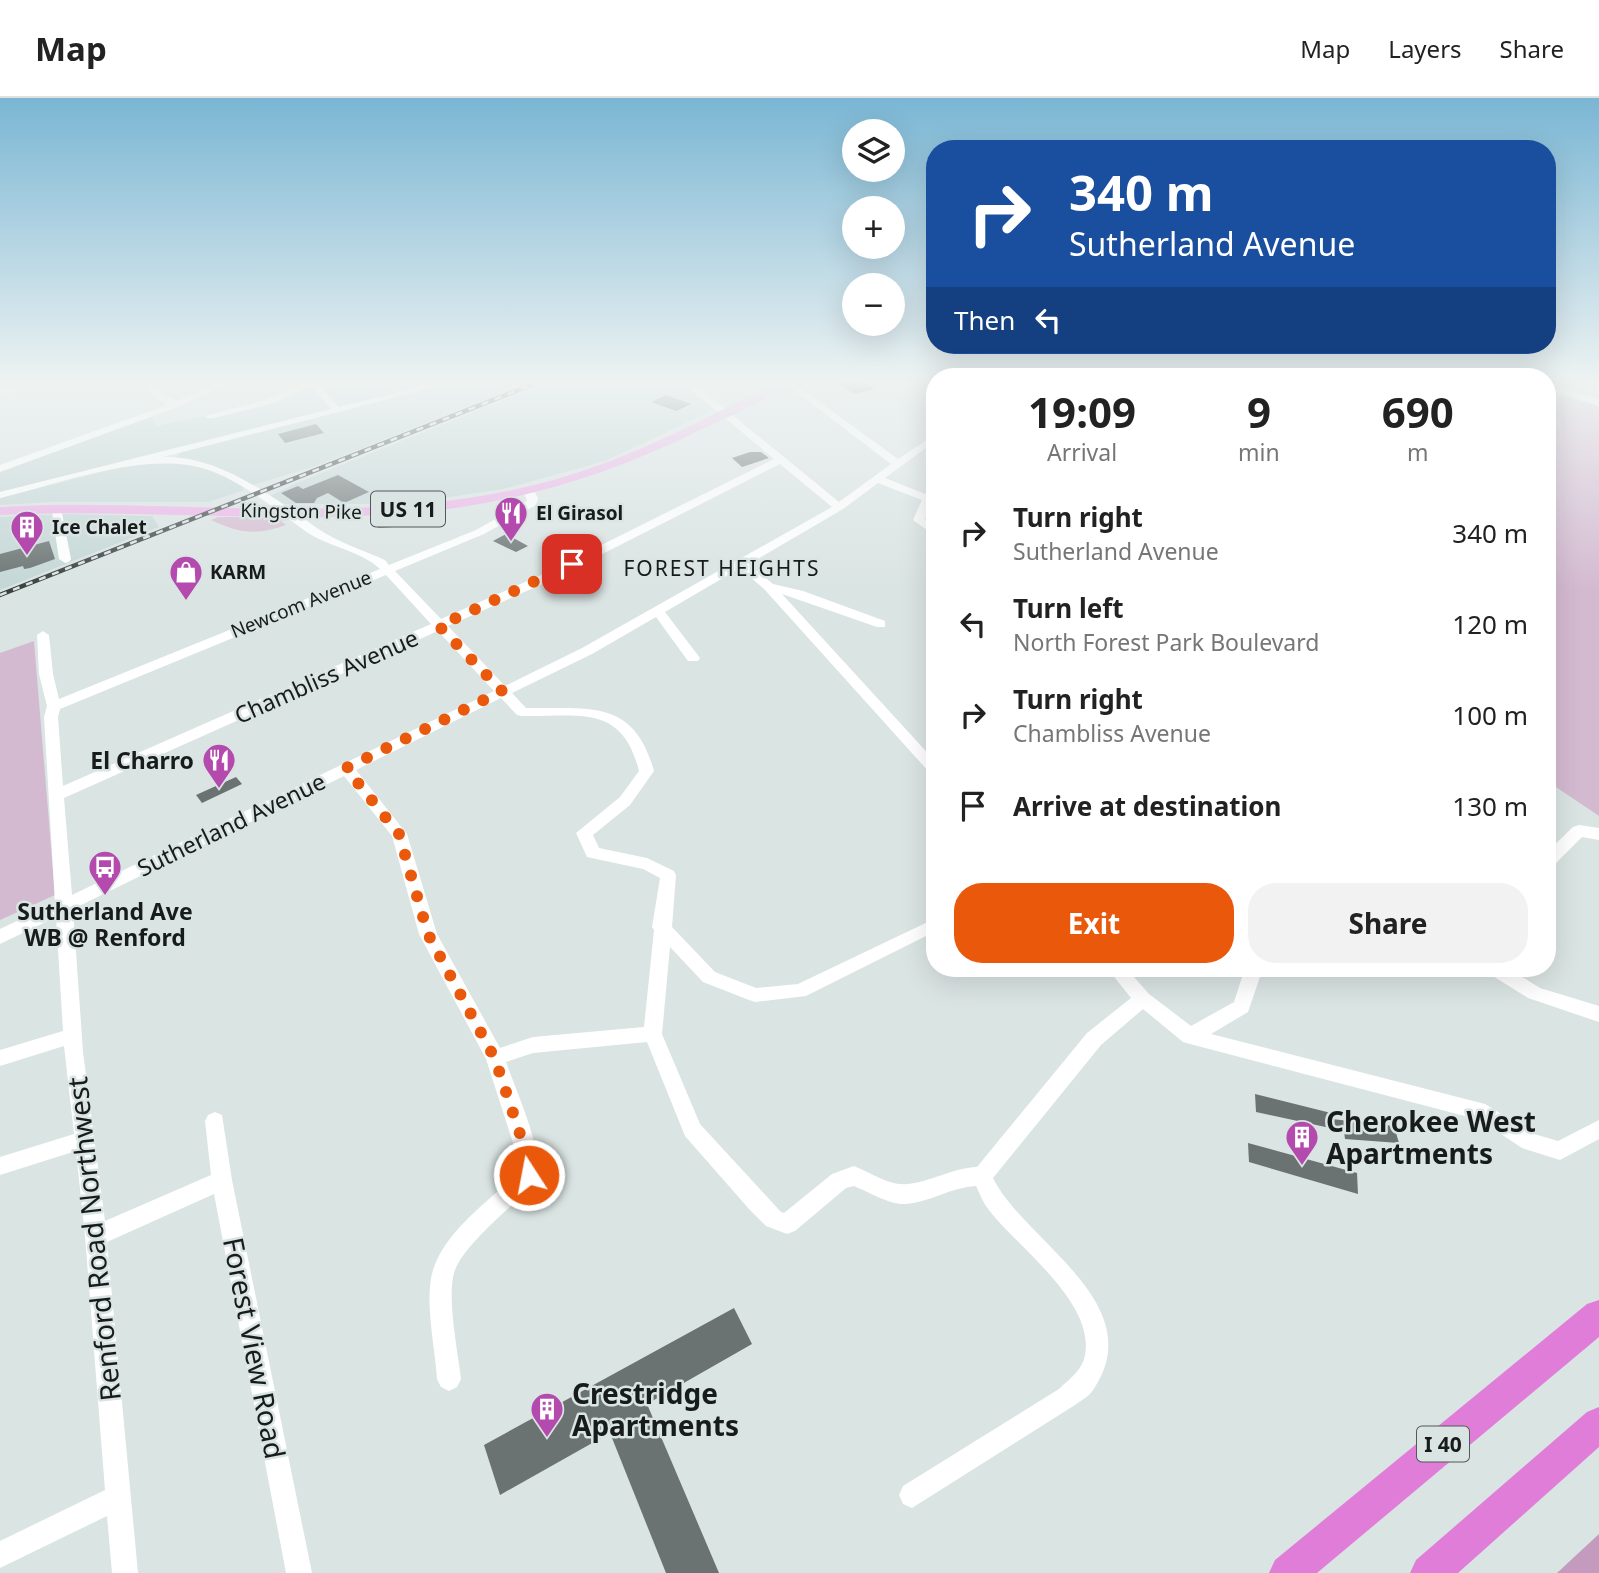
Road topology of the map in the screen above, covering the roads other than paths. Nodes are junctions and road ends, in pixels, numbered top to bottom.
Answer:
1 (52, 450) edge
2 (194, 450) edge
3 (646, 450) edge
4 (769, 450) edge
5 (879, 450) edge
6 (918, 450) edge
7 (180, 455) junction
8 (780, 459) junction
9 (898, 464) junction
10 (0, 469) edge
11 (877, 480) junction
12 (528, 490) junction
13 (0, 495) edge
14 (926, 496) edge
15 (839, 507) junction
16 (926, 507) edge
17 (55, 508) junction
18 (0, 510) edge
19 (287, 511) junction
20 (321, 512) junction
21 (926, 526) edge
22 (309, 528) junction
23 (65, 559) dead end
24 (742, 564) junction
25 (388, 569) junction
26 (769, 587) junction
27 (658, 611) junction
28 (881, 625) dead end
29 (439, 626) junction
30 (43, 635) dead end
31 (693, 658) dead end
32 (502, 691) junction
33 (54, 706) junction
34 (926, 750) edge
35 (346, 768) junction
36 (57, 795) junction
37 (1599, 834) edge
38 (1556, 853) edge
39 (64, 905) junction
40 (661, 927) junction
41 (926, 929) edge
42 (0, 937) edge
43 (1124, 977) edge
44 (1251, 977) edge
45 (1508, 977) edge
46 (1143, 999) junction
47 (1599, 1014) edge
48 (653, 1034) junction
49 (73, 1036) junction
50 (1190, 1036) junction
51 (0, 1058) edge
52 (495, 1059) junction
53 (215, 1121) dead end
54 (1599, 1129) edge
55 (86, 1139) junction
56 (0, 1166) edge
57 (982, 1176) junction
58 (222, 1180) junction
59 (96, 1236) junction
60 (1599, 1316) edge
61 (449, 1378) dead end
62 (1599, 1424) edge
63 (912, 1495) dead end
64 (118, 1497) junction
65 (0, 1555) edge
66 (125, 1573) edge
67 (299, 1573) edge
68 (1288, 1573) edge
69 (1429, 1573) edge

1 - 10 street
2 - 7 street
3 - 12 main road, Kingston Pike / US 11
4 - 8 street
5 - 9 street
6 - 9 street, Sutherland Avenue
7 - 13 street
7 - 19 street
8 - 15 street
8 - 29 street, Chambliss Avenue
9 - 11 street, Sutherland Avenue
11 - 14 street
11 - 15 street, Sutherland Avenue
12 - 20 main road, Kingston Pike / US 11
12 - 25 street, Newcom Avenue
15 - 24 street, Sutherland Avenue
16 - 21 street
17 - 18 main road, Kingston Pike / US 11
17 - 19 main road, Kingston Pike / US 11
17 - 23 street
19 - 20 main road, Kingston Pike / US 11
19 - 22 street
20 - 22 main road
22 - 25 street
24 - 26 street
24 - 27 street, Sutherland Avenue
25 - 29 street
25 - 33 street, Newcom Avenue
26 - 28 street
26 - 34 street
27 - 31 street
27 - 32 street, Sutherland Avenue
29 - 32 street
29 - 36 street, Chambliss Avenue
30 - 33 street, Renford Road Northwest
32 - 35 street, Sutherland Avenue
32 - 40 street
33 - 36 street, Renford Road Northwest
35 - 39 street, Sutherland Avenue
35 - 52 street
36 - 39 street, Renford Road Northwest
37 - 38 street
39 - 42 street, Sutherland Avenue
39 - 49 street, Renford Road Northwest
40 - 41 street
40 - 48 street
43 - 46 street
44 - 50 street
45 - 47 street
46 - 50 street
46 - 57 street
48 - 52 street
48 - 57 street
49 - 51 street
49 - 55 street, Renford Road Northwest
50 - 54 street
52 - 61 street
53 - 58 street, Forest View Road
55 - 56 street
55 - 59 street, Renford Road Northwest
57 - 63 street
58 - 59 street
58 - 67 street, Forest View Road
59 - 64 street, Renford Road Northwest
60 - 68 highway, I 40
62 - 69 highway
64 - 65 street
64 - 66 street, Renford Road Northwest

